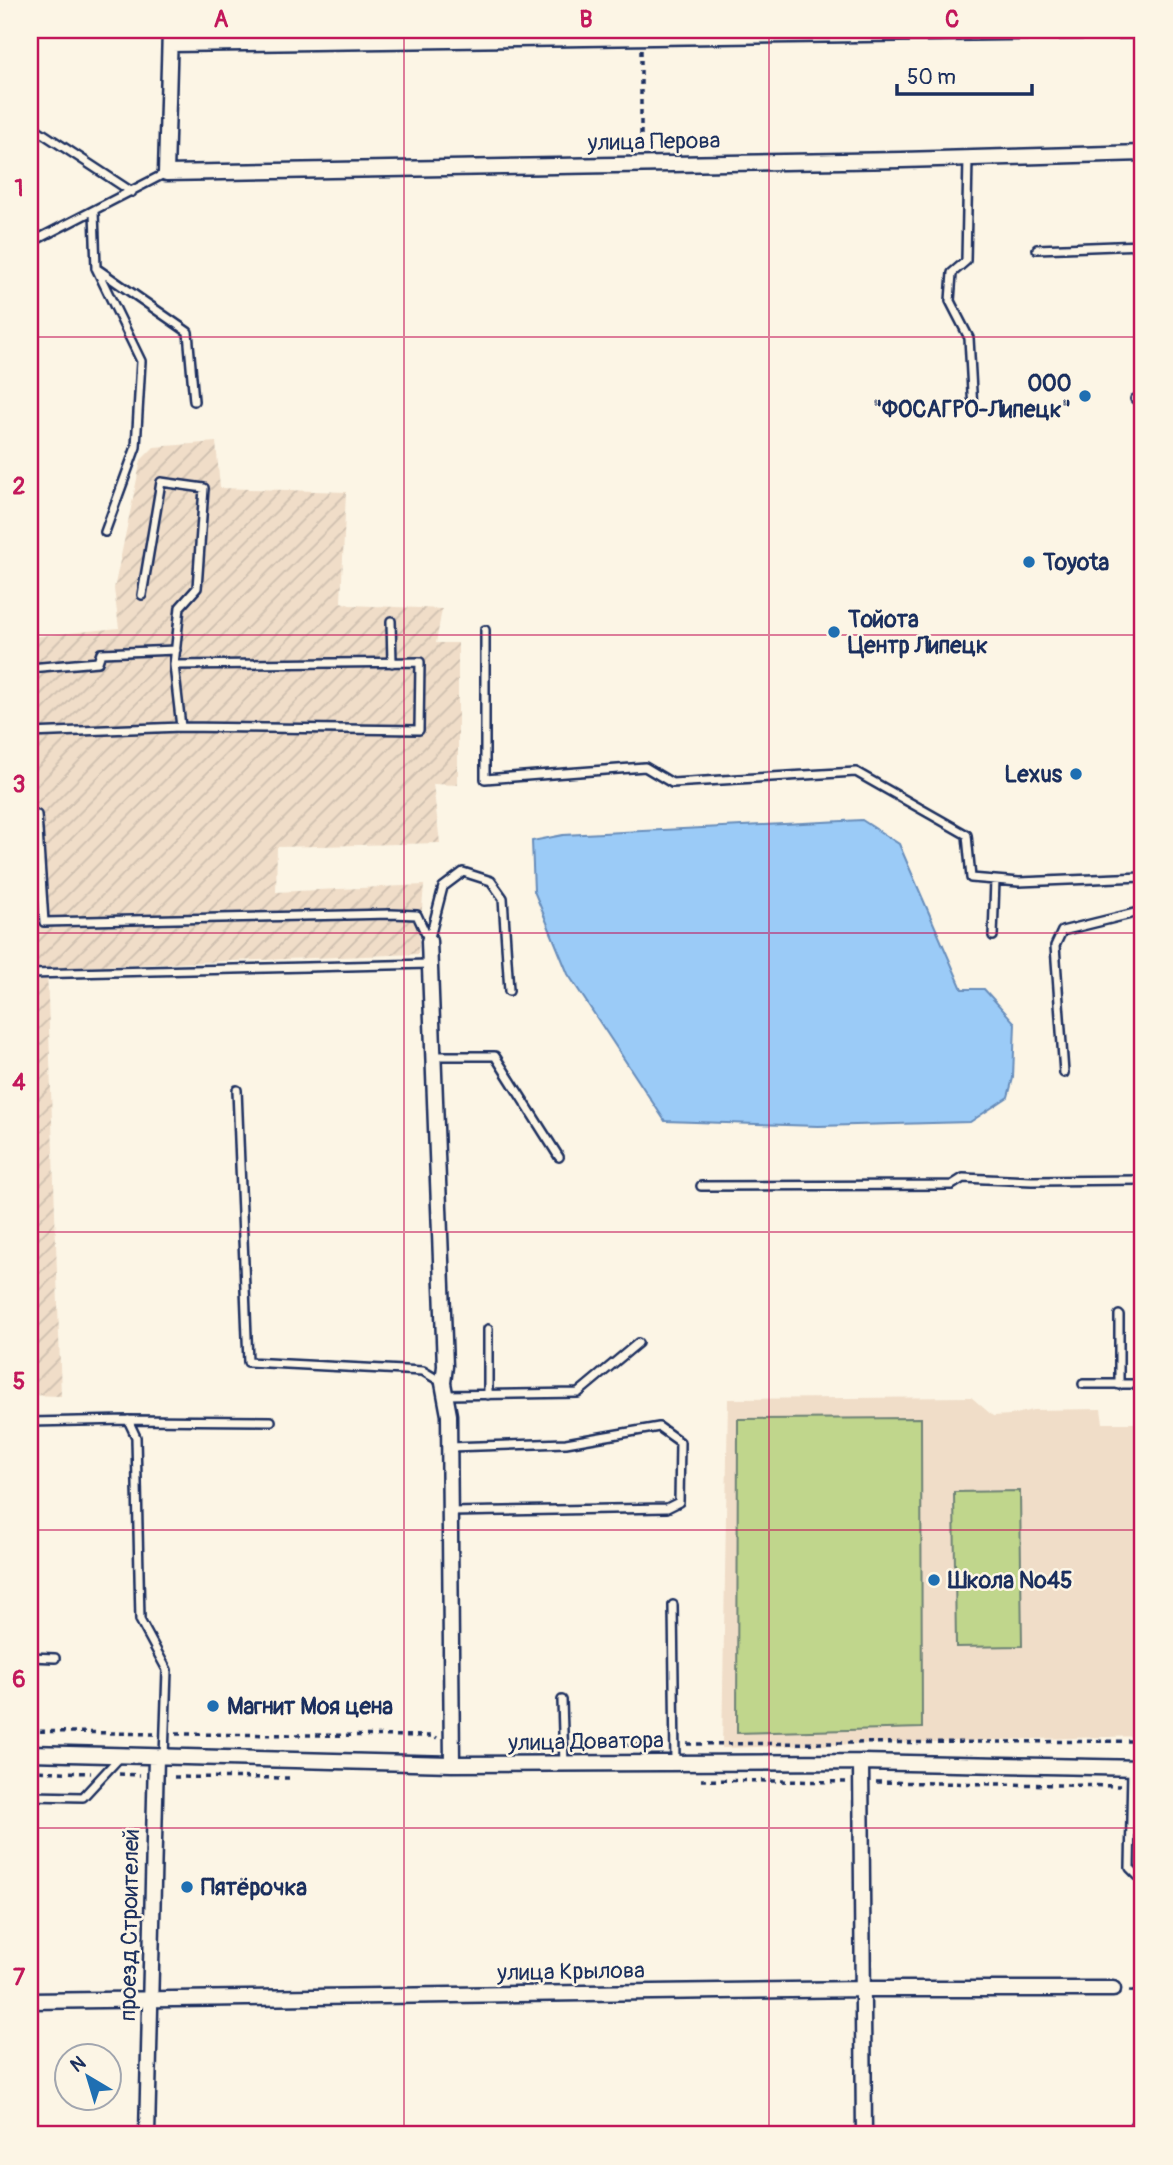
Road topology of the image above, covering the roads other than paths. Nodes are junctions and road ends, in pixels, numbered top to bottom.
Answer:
1 (1143, 30) edge
2 (170, 37) edge
3 (30, 125) edge
4 (1143, 153) edge
5 (968, 158) junction
6 (166, 173) junction
7 (132, 192) junction
8 (94, 212) junction
9 (30, 243) edge
10 (1143, 245) edge
11 (1037, 249) dead end
12 (96, 268) junction
13 (194, 401) dead end
14 (973, 410) dead end
15 (105, 532) dead end
16 (142, 595) dead end
17 (391, 621) dead end
18 (485, 631) dead end
19 (176, 650) junction
20 (392, 663) junction
21 (174, 664) junction
22 (30, 668) edge
23 (181, 727) junction
24 (30, 733) edge
25 (37, 815) dead end
26 (1143, 877) edge
27 (995, 880) junction
28 (1143, 911) edge
29 (993, 936) dead end
30 (429, 941) junction
31 (430, 964) junction
32 (30, 974) edge
33 (509, 990) dead end
34 (1143, 1025) edge
35 (433, 1056) junction
36 (1143, 1069) edge
37 (1064, 1073) dead end
38 (237, 1090) dead end
39 (559, 1157) dead end
40 (1143, 1180) edge
41 (701, 1186) dead end
42 (1119, 1315) dead end
43 (488, 1329) dead end
44 (638, 1343) dead end
45 (1083, 1384) dead end
46 (1143, 1384) edge
47 (1119, 1385) junction
48 (444, 1389) junction
49 (488, 1395) junction
50 (128, 1420) junction
51 (271, 1421) dead end
52 (30, 1422) edge
53 (449, 1447) junction
54 (449, 1513) junction
55 (673, 1605) dead end
56 (30, 1657) edge
57 (55, 1658) dead end
58 (562, 1700) dead end
59 (30, 1753) edge
60 (121, 1756) junction
61 (160, 1758) junction
62 (675, 1762) junction
63 (862, 1762) junction
64 (452, 1764) junction
65 (564, 1764) junction
66 (1138, 1768) edge
67 (30, 1796) edge
68 (1143, 1881) edge
69 (863, 1989) junction
70 (1113, 1989) dead end
71 (149, 2000) junction
72 (30, 2001) edge
73 (1143, 2113) edge
74 (147, 2135) edge
75 (864, 2135) edge
76 (1132, 2135) edge

1 - 2 street
2 - 6 street
3 - 7 lane
4 - 5 street, улица Перова
5 - 6 street, улица Перова
5 - 14 lane
6 - 7 lane
7 - 8 lane
8 - 9 lane
8 - 12 lane
10 - 11 lane
12 - 13 lane
12 - 15 lane
16 - 19 lane
17 - 20 lane
18 - 27 lane
19 - 21 lane
19 - 22 lane
20 - 21 lane
20 - 23 lane
21 - 23 lane
23 - 24 lane
25 - 30 lane
26 - 27 lane
27 - 29 lane
28 - 37 lane
30 - 31 street
30 - 33 lane
31 - 32 lane
31 - 35 street
34 - 36 lane
35 - 39 lane
35 - 48 street
38 - 48 lane
40 - 41 lane
42 - 47 lane
43 - 49 lane
44 - 49 lane
45 - 47 lane
46 - 47 lane
48 - 49 lane
48 - 53 street
50 - 51 lane
50 - 52 lane
50 - 61 lane
53 - 54 street
53 - 54 lane
54 - 64 street
55 - 62 lane
56 - 57 lane
58 - 65 lane
59 - 60 street, улица Доватора
60 - 61 street, улица Доватора
60 - 67 lane
61 - 64 street, улица Доватора
61 - 71 street, проезд Строителей
62 - 63 street, улица Доватора
62 - 65 street, улица Доватора
63 - 66 street, улица Доватора
63 - 69 street
64 - 65 street, улица Доватора
66 - 68 lane
69 - 70 street, улица Крылова
69 - 71 street, улица Крылова
69 - 75 street
71 - 72 street, улица Крылова
71 - 74 street, проезд Строителей
73 - 76 lane

